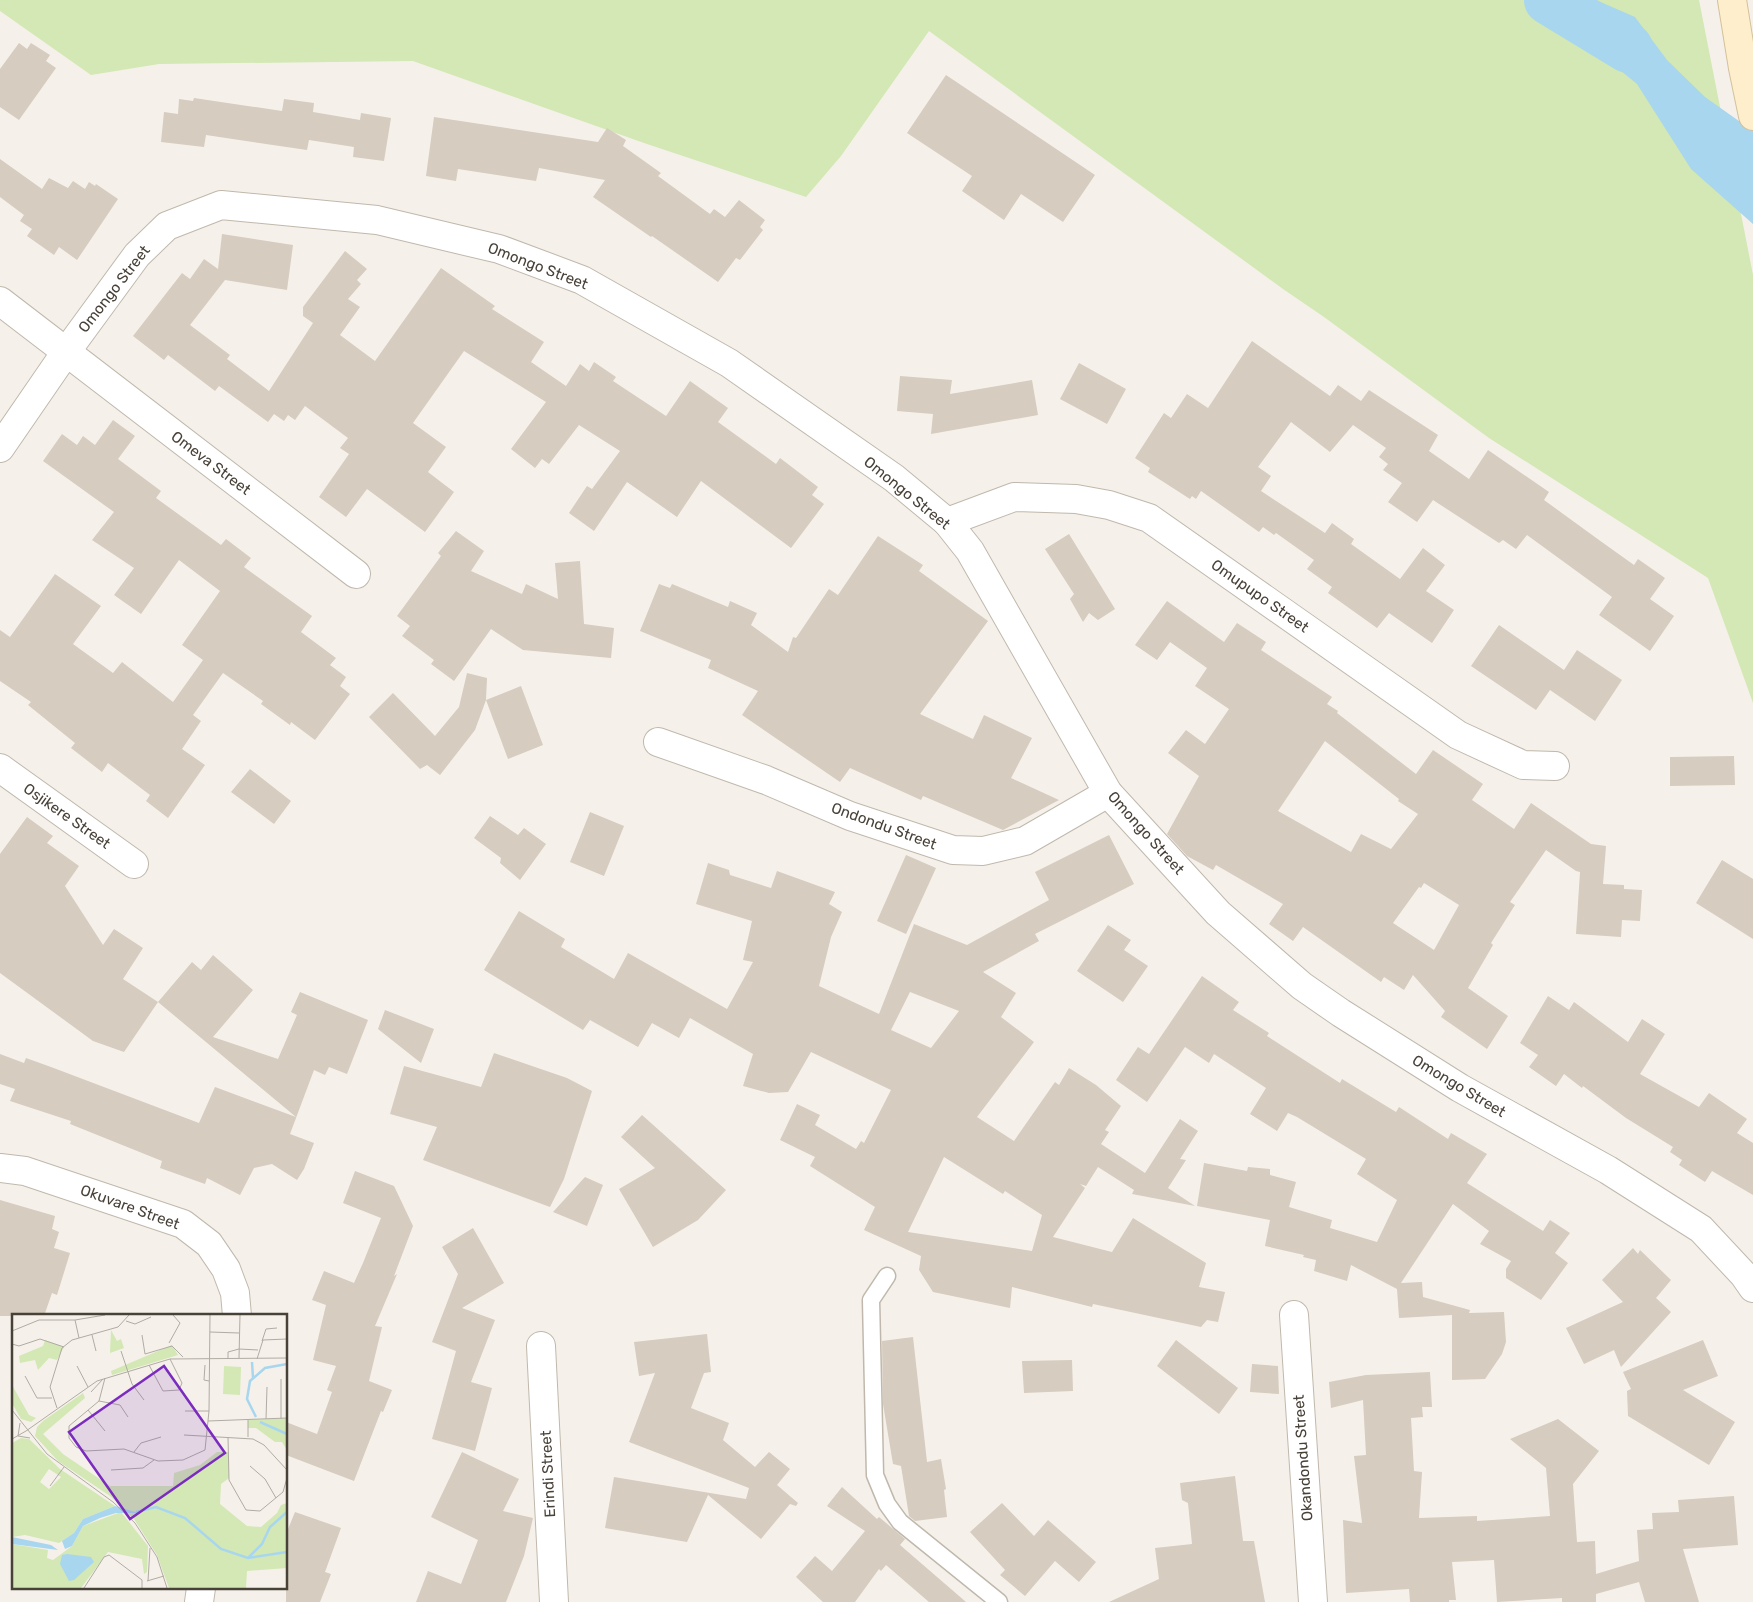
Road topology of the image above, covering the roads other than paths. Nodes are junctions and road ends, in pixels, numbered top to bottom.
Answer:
1 (1732, 0) edge
2 (1753, 116) edge
3 (0, 301) edge
4 (66, 352) junction
5 (0, 448) edge
6 (947, 522) junction
7 (356, 574) dead end
8 (658, 742) dead end
9 (1555, 766) dead end
10 (0, 768) edge
11 (1108, 793) junction
12 (134, 864) dead end
13 (0, 1168) edge
14 (887, 1276) dead end
15 (1753, 1288) edge
16 (237, 1314) edge
17 (1294, 1314) dead end
18 (541, 1346) dead end
19 (554, 1602) edge
20 (999, 1602) edge
21 (1313, 1602) edge

1 - 2 main road
3 - 4 street, Omeva Street
4 - 5 street, Omongo Street
4 - 6 street, Omongo Street
4 - 7 street, Omeva Street
6 - 9 street, Omupupo Street
6 - 11 street, Omongo Street
8 - 11 street, Ondondu Street
10 - 12 street, Osjikere Street
11 - 15 street, Omongo Street
13 - 16 street, Okuvare Street
14 - 20 lane
17 - 21 street, Okandondu Street
18 - 19 street, Erindi Street

